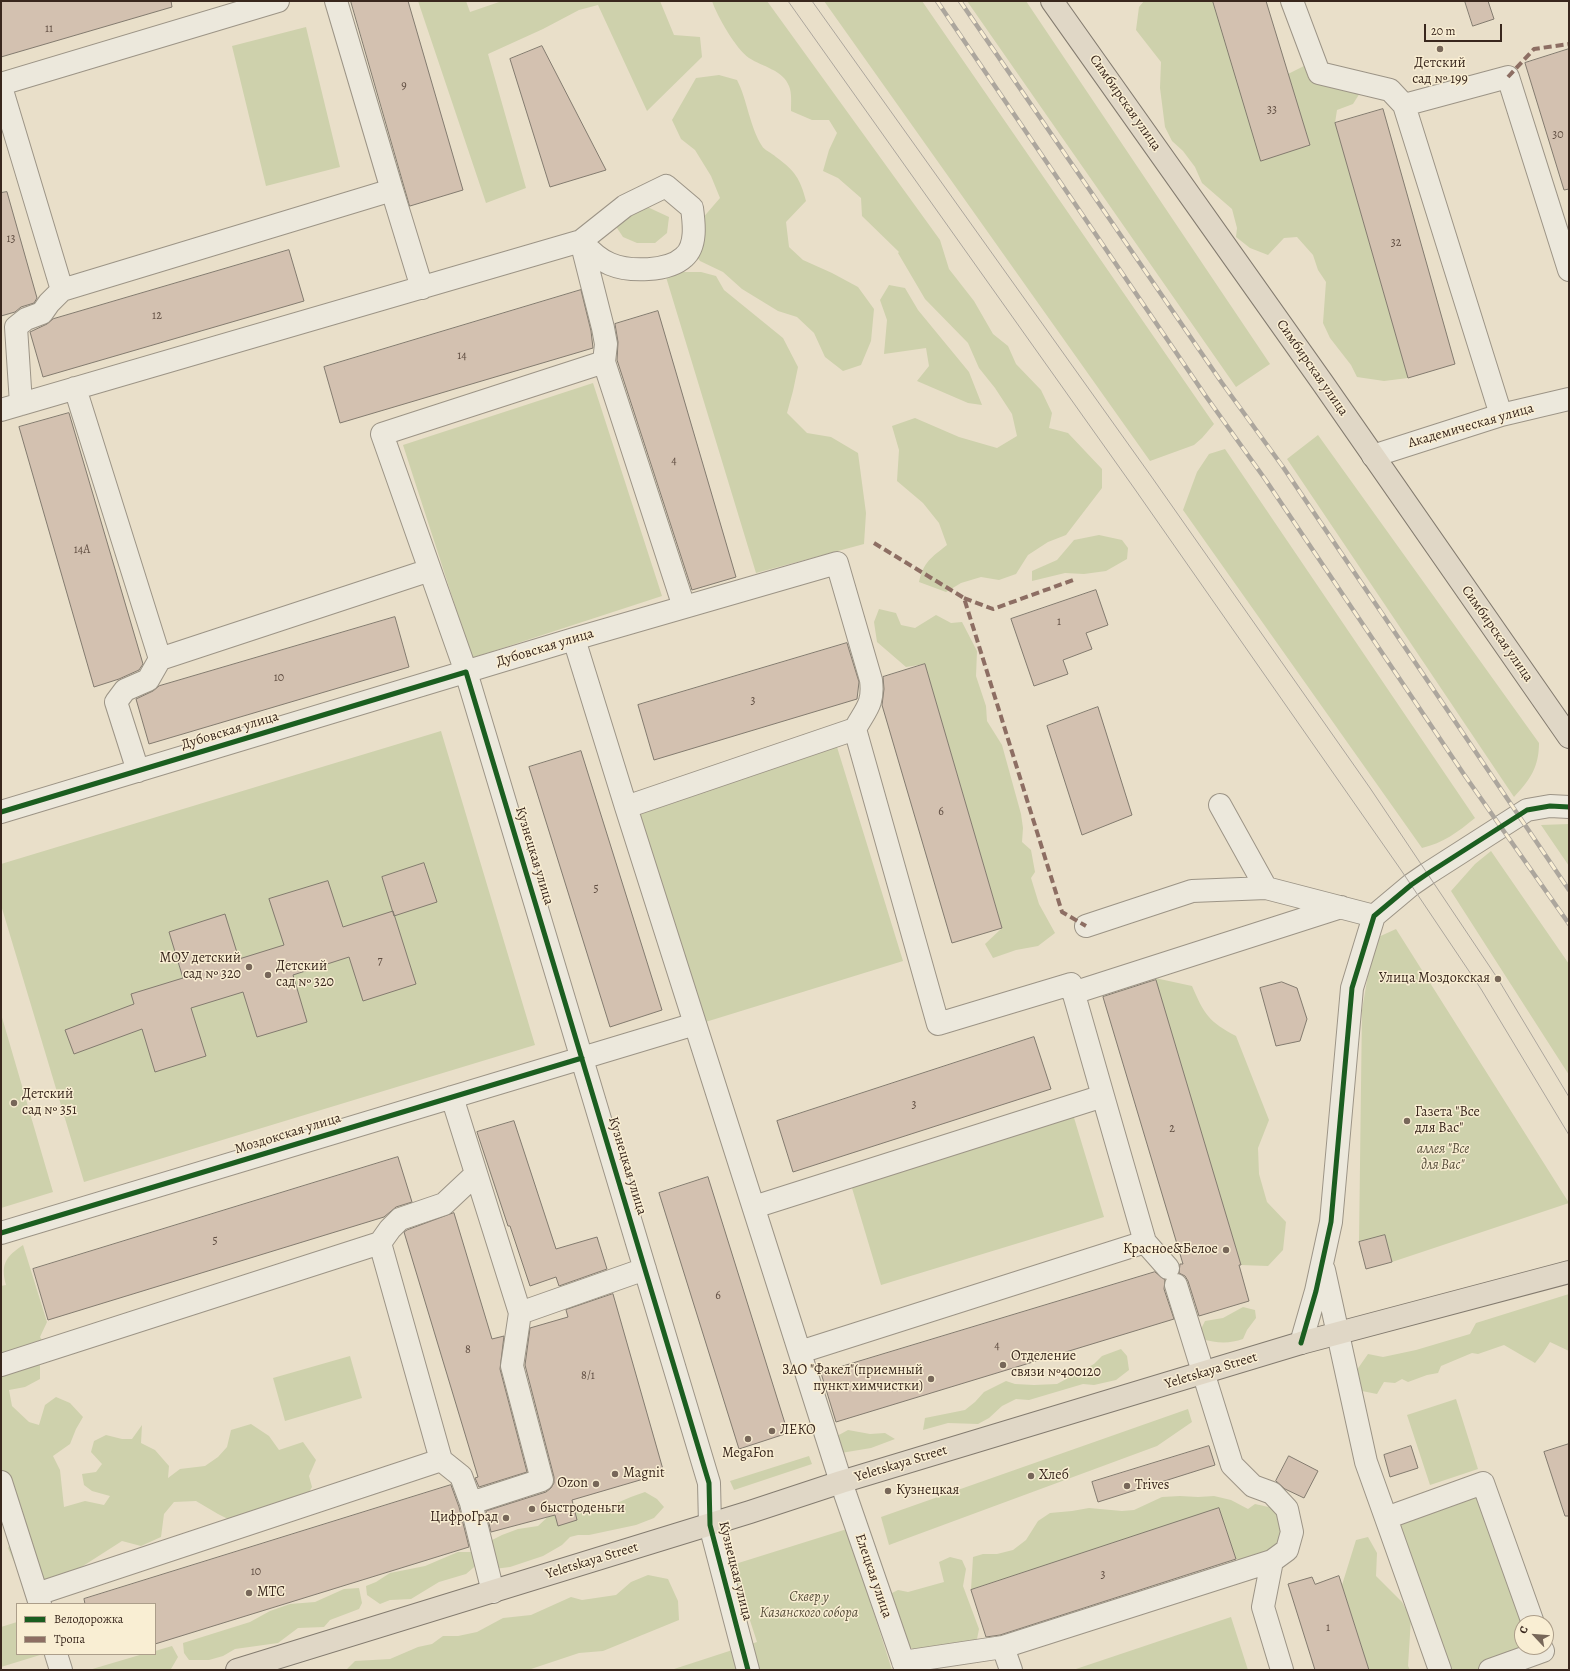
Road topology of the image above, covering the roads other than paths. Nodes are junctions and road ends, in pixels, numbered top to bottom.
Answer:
1 (278, 1) edge
2 (336, 1) edge
3 (1052, 1) edge
4 (1292, 1) edge
5 (1, 86) edge
6 (1404, 105) junction
7 (392, 190) junction
8 (582, 241) junction
9 (1569, 270) edge
10 (422, 288) junction
11 (62, 290) junction
12 (604, 362) junction
13 (75, 388) junction
14 (1569, 399) edge
15 (11, 407) edge
16 (1501, 415) junction
17 (1373, 456) junction
18 (430, 570) junction
19 (684, 607) junction
20 (574, 640) junction
21 (160, 659) junction
22 (466, 672) junction
23 (855, 729) junction
24 (1569, 737) edge
25 (138, 771) junction
26 (1220, 805) dead end
27 (626, 806) junction
28 (1569, 807) edge
29 (1, 812) edge
30 (1266, 888) junction
31 (1341, 907) junction
32 (1374, 916) junction
33 (1086, 926) dead end
34 (1073, 993) junction
35 (695, 1024) junction
36 (582, 1058) junction
37 (1103, 1096) junction
38 (452, 1097) junction
39 (476, 1174) junction
40 (754, 1207) junction
41 (1, 1234) edge
42 (1145, 1242) junction
43 (380, 1243) junction
44 (1322, 1265) junction
45 (645, 1269) junction
46 (1569, 1272) edge
47 (520, 1313) junction
48 (1337, 1334) junction
49 (1301, 1343) junction
50 (800, 1352) junction
51 (1, 1365) edge
52 (1203, 1373) junction
53 (441, 1460) junction
54 (1, 1482) edge
55 (841, 1482) junction
56 (471, 1503) junction
57 (1386, 1518) junction
58 (710, 1524) junction
59 (1272, 1561) junction
60 (493, 1592) junction
61 (38, 1599) edge
62 (1530, 1615) edge
63 (1003, 1647) junction
64 (56, 1655) edge
65 (1532, 1655) edge
66 (904, 1666) edge
67 (61, 1670) edge
68 (237, 1670) edge
69 (748, 1670) edge
70 (1011, 1670) edge
71 (1282, 1670) edge
72 (1440, 1670) edge
73 (1490, 1670) edge

1 - 5 street
2 - 7 street
3 - 17 main road, Симбирская улица
4 - 6 street
5 - 11 street
6 - 9 street
6 - 16 street
7 - 10 street
7 - 11 street
8 - 8 street
8 - 10 street
8 - 12 street
10 - 13 street
11 - 15 street
12 - 18 street, Кузнецкая улица
12 - 19 street
13 - 15 street
13 - 21 street
14 - 16 street, Академическая улица
16 - 17 street, Академическая улица
17 - 24 main road, Симбирская улица
18 - 21 street
18 - 22 street, Кузнецкая улица
19 - 20 street, Дубовская улица
19 - 23 street, Дубовская улица
20 - 22 street, Дубовская улица
20 - 27 street, Елецкая улица
21 - 25 street
22 - 25 street, Дубовская улица
22 - 36 street, Кузнецкая улица
23 - 27 street
23 - 34 street
25 - 29 street, Дубовская улица
26 - 30 street
27 - 35 street, Елецкая улица
28 - 32 street
30 - 31 street
30 - 33 street
31 - 32 street
31 - 34 street
32 - 44 street
34 - 37 street
35 - 36 street, Моздокская улица
35 - 40 street, Елецкая улица
36 - 38 street, Моздокская улица
36 - 45 street, Кузнецкая улица
37 - 40 street
37 - 42 street
38 - 39 street
38 - 41 street, Моздокская улица
39 - 43 street
39 - 47 street
40 - 50 street, Елецкая улица
42 - 50 street
42 - 52 street
43 - 51 street
43 - 53 street
44 - 48 street
44 - 49 street
45 - 47 street
45 - 58 street, Кузнецкая улица
46 - 48 main road, Yeletskaya Street
47 - 56 street
48 - 49 main road, Yeletskaya Street
48 - 57 street
49 - 52 main road, Yeletskaya Street
50 - 55 street, Елецкая улица
52 - 55 main road, Yeletskaya Street
52 - 59 street
53 - 56 street
53 - 61 street
54 - 61 street
55 - 58 main road, Yeletskaya Street
55 - 66 street, Елецкая улица
56 - 60 street
57 - 62 street
57 - 72 street
58 - 60 main road, Yeletskaya Street
58 - 69 street, Кузнецкая улица
59 - 63 street
59 - 71 street
60 - 68 main road, Yeletskaya Street
63 - 66 street
63 - 70 street
64 - 67 street
65 - 73 street

